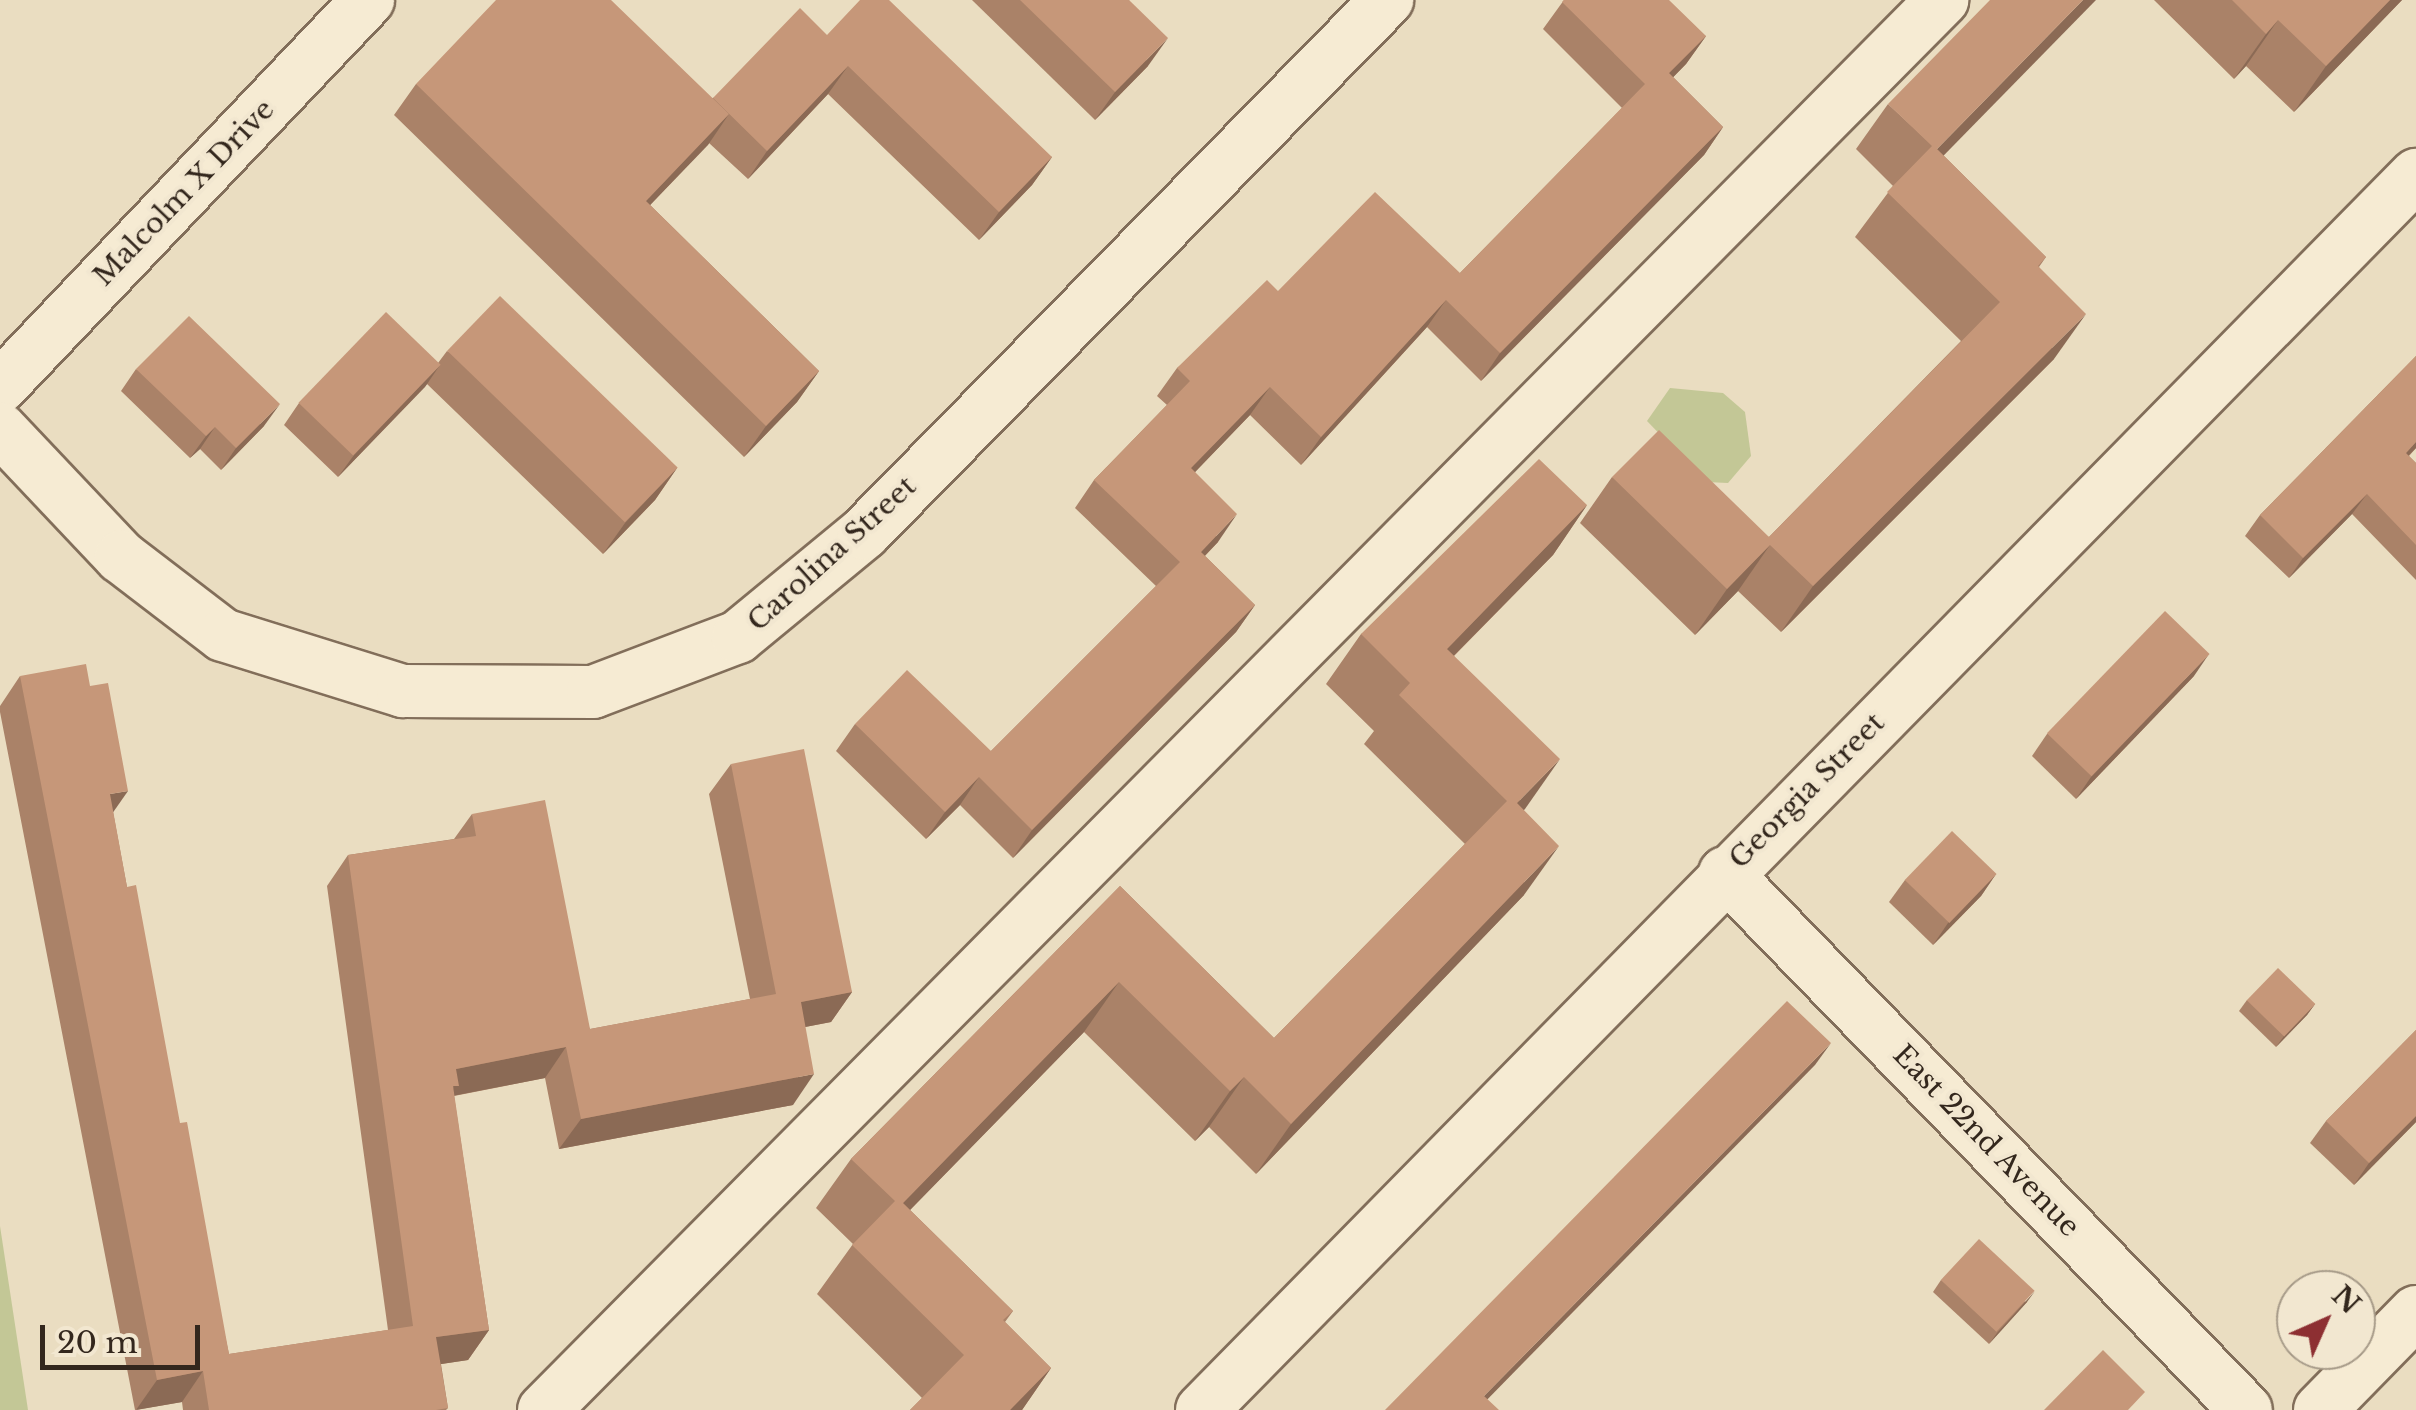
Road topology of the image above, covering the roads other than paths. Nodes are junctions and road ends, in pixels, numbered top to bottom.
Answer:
1 (368, 0) edge
2 (1388, 0) edge
3 (1942, 0) edge
4 (2416, 175) edge
5 (0, 387) edge
6 (0, 429) edge
7 (1725, 873) junction
8 (2416, 1312) edge
9 (544, 1410) edge
10 (1202, 1410) edge
11 (2246, 1410) edge
12 (2320, 1410) edge

1 - 5 street, Malcolm X Drive
2 - 6 street, Carolina Street
3 - 9 street
4 - 7 street, Georgia Street
7 - 10 street, Georgia Street
7 - 11 street, East 22nd Avenue
8 - 12 street

